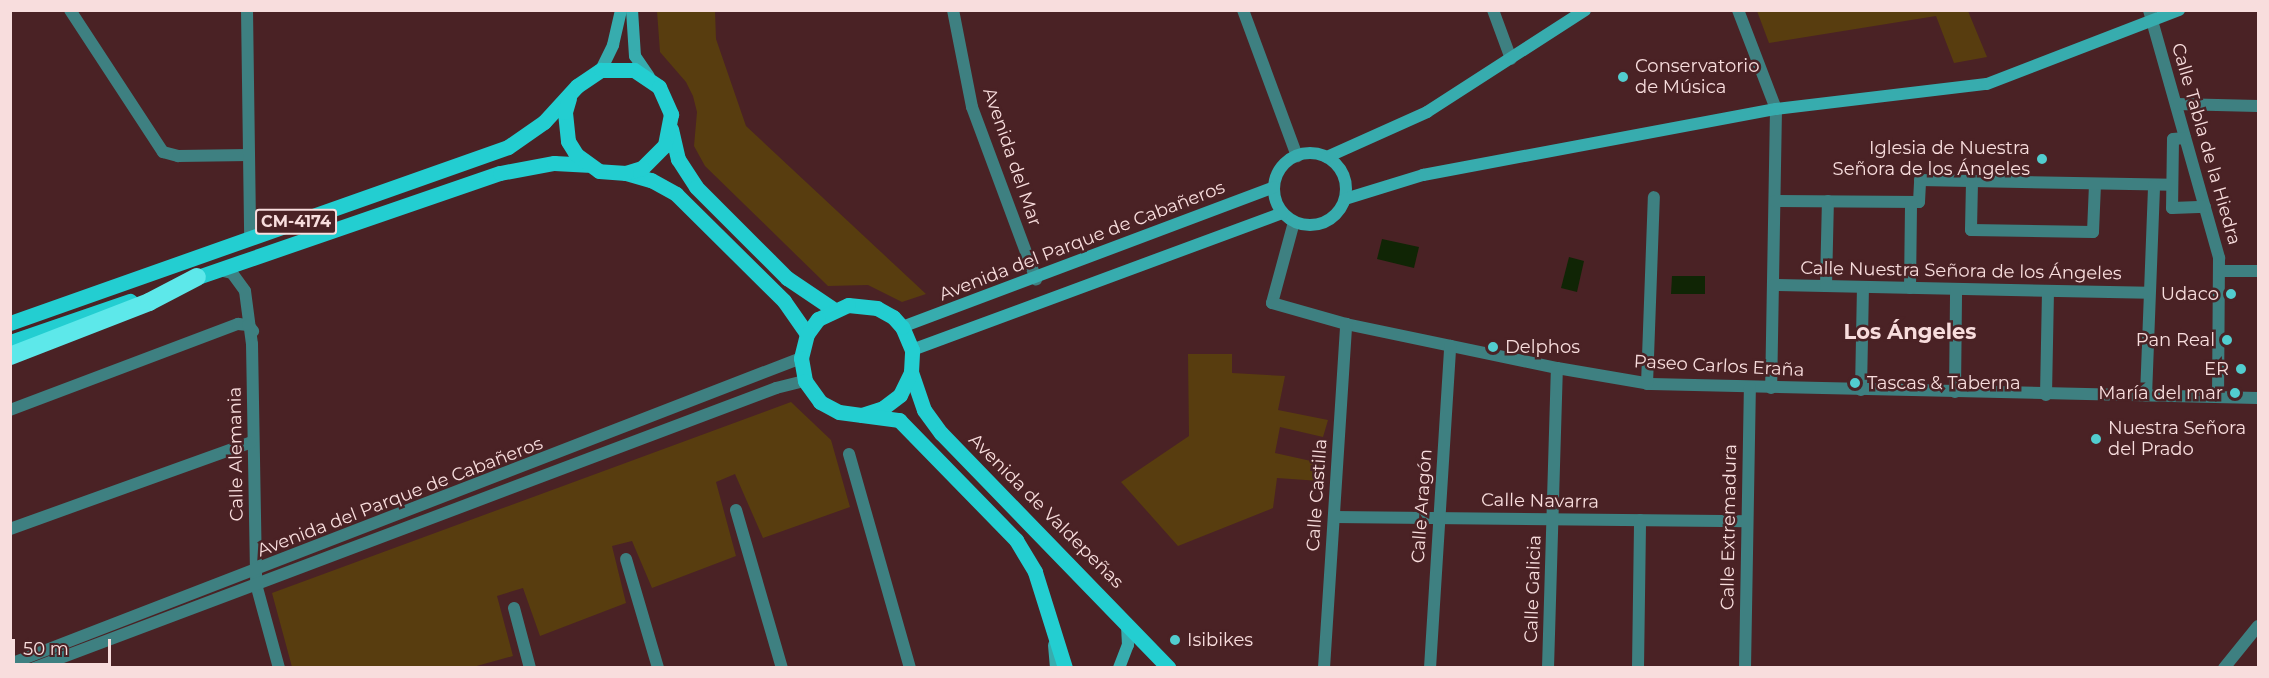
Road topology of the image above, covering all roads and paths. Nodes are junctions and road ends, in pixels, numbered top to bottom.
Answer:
1 (70, 10) edge
2 (247, 10) edge
3 (621, 10) edge
4 (632, 10) edge
5 (953, 10) edge
6 (1243, 10) edge
7 (1493, 10) edge
8 (1585, 10) edge
9 (1738, 10) edge
10 (2179, 10) edge
11 (2151, 16) edge
12 (1511, 59) junction
13 (601, 70) junction
14 (649, 77) junction
15 (569, 98) junction
16 (2176, 104) junction
17 (2259, 106) edge
18 (1776, 109) junction
19 (671, 128) junction
20 (2185, 138) junction
21 (249, 155) junction
22 (1297, 156) junction
23 (1327, 157) junction
24 (587, 165) junction
25 (626, 173) junction
26 (1972, 182) junction
27 (2095, 183) junction
28 (2154, 184) junction
29 (2172, 185) junction
30 (1274, 187) junction
31 (1654, 197) dead end
32 (1345, 199) junction
33 (1775, 201) junction
34 (1828, 201) junction
35 (1911, 202) junction
36 (2205, 207) junction
37 (1283, 213) junction
38 (1294, 222) junction
39 (250, 238) junction
40 (219, 270) junction
41 (2219, 271) junction
42 (2259, 271) edge
43 (197, 277) junction
44 (1036, 279) junction
45 (1774, 285) junction
46 (1826, 286) junction
47 (1863, 287) junction
48 (1910, 288) junction
49 (1956, 289) junction
50 (2048, 291) junction
51 (2148, 293) junction
52 (833, 309) junction
53 (10, 323) edge
54 (1346, 324) junction
55 (250, 327) junction
56 (903, 327) junction
57 (807, 334) junction
58 (10, 342) edge
59 (1450, 346) junction
60 (912, 350) junction
61 (10, 356) edge
62 (801, 358) junction
63 (1557, 368) junction
64 (911, 372) junction
65 (806, 381) junction
66 (1647, 384) junction
67 (1750, 387) junction
68 (1771, 388) junction
69 (1861, 390) junction
70 (1955, 392) junction
71 (2046, 395) junction
72 (2146, 396) junction
73 (2218, 397) junction
74 (2259, 398) edge
75 (10, 410) edge
76 (862, 415) junction
77 (251, 442) junction
78 (849, 454) dead end
79 (736, 510) dead end
80 (1334, 517) junction
81 (1440, 518) junction
82 (1553, 519) junction
83 (1641, 520) junction
84 (1747, 521) junction
85 (10, 529) edge
86 (626, 559) dead end
87 (257, 578) junction
88 (513, 608) dead end
89 (1126, 621) junction
90 (2259, 626) edge
91 (1054, 641) junction
92 (10, 664) edge
93 (34, 668) edge
94 (279, 668) edge
95 (530, 668) edge
96 (658, 668) edge
97 (782, 668) edge
98 (910, 668) edge
99 (1056, 668) edge
100 (1065, 668) edge
101 (1119, 668) edge
102 (1169, 668) edge
103 (1324, 668) edge
104 (1430, 668) edge
105 (1548, 668) edge
106 (1638, 668) edge
107 (1745, 668) edge
108 (2224, 668) edge

1 - 21 street
2 - 21 street
3 - 13 main road
4 - 14 main road
5 - 44 street, Avenida del Mar
6 - 22 street
7 - 12 street
8 - 12 main road
9 - 18 street
10 - 11 main road
11 - 16 street, Calle Tabla de la Hiedra
11 - 18 main road
12 - 23 main road
13 - 14 main road
13 - 15 main road
14 - 19 main road
15 - 24 main road
15 - 39 main road, CM-4174
16 - 17 street
16 - 20 street, Calle Tabla de la Hiedra
18 - 32 main road
18 - 33 street
19 - 25 main road
19 - 52 main road
20 - 29 street
20 - 36 street, Calle Tabla de la Hiedra
21 - 39 street
22 - 23 main road
22 - 30 main road
23 - 32 main road
24 - 25 main road
24 - 40 main road, CM-4174
25 - 57 main road
26 - 27 street
26 - 27 street
26 - 35 street
27 - 28 street
28 - 29 street
28 - 51 street
29 - 36 street
30 - 37 main road
30 - 44 main road, Avenida del Parque de Cabañeros
31 - 66 street
32 - 38 main road
33 - 34 street
33 - 45 street
34 - 35 street
34 - 46 street
35 - 48 street
36 - 41 street, Calle Tabla de la Hiedra
37 - 38 main road
37 - 60 main road
38 - 54 street, Paseo Carlos Eraña
39 - 53 main road, CM-4174
40 - 43 main road, CM-4174
40 - 55 street, Calle Alemania
41 - 42 street
41 - 73 street, Calle Tabla de la Hiedra
43 - 58 main road, CM-4174
43 - 61 highway
44 - 56 main road, Avenida del Parque de Cabañeros
45 - 46 street, Calle Nuestra Señora de los Ángeles
45 - 68 street
46 - 47 street, Calle Nuestra Señora de los Ángeles
47 - 48 street, Calle Nuestra Señora de los Ángeles
47 - 69 street
48 - 49 street, Calle Nuestra Señora de los Ángeles
49 - 50 street, Calle Nuestra Señora de los Ángeles
49 - 70 street
50 - 51 street, Calle Nuestra Señora de los Ángeles
50 - 71 street
51 - 72 street
52 - 56 main road
52 - 57 main road
54 - 59 street, Paseo Carlos Eraña
54 - 80 street, Calle Castilla
55 - 75 street
55 - 77 street, Calle Alemania
56 - 60 main road
57 - 62 main road
59 - 63 street, Paseo Carlos Eraña
59 - 81 street, Calle Aragón
60 - 64 main road
62 - 65 main road
62 - 87 street, Avenida del Parque de Cabañeros
63 - 66 street, Paseo Carlos Eraña
63 - 82 street, Calle Galicia
64 - 76 main road
64 - 89 main road, Avenida de Valdepeñas
65 - 76 main road
65 - 87 street, Avenida del Parque de Cabañeros
66 - 67 street, Paseo Carlos Eraña
67 - 68 street, Paseo Carlos Eraña
67 - 84 street, Calle Extremadura
68 - 69 street, Paseo Carlos Eraña
69 - 70 street, Paseo Carlos Eraña
70 - 71 street, Paseo Carlos Eraña
71 - 72 street, Paseo Carlos Eraña
72 - 73 street, Paseo Carlos Eraña
73 - 74 street, Paseo Carlos Eraña
76 - 91 main road
77 - 85 street
77 - 87 street, Calle Alemania
78 - 98 street
79 - 97 street
80 - 81 street, Calle Navarra
80 - 103 street, Calle Castilla
81 - 82 street, Calle Navarra
81 - 104 street, Calle Aragón
82 - 83 street, Calle Navarra
82 - 105 street, Calle Galicia
83 - 84 street, Calle Navarra
83 - 106 street
84 - 107 street, Calle Extremadura
86 - 96 street
87 - 92 street, Avenida del Parque de Cabañeros
87 - 93 street, Avenida del Parque de Cabañeros
87 - 94 street, Calle Alemania
88 - 95 street
89 - 101 main road
89 - 102 main road, Avenida de Valdepeñas
90 - 108 street
91 - 99 main road
91 - 100 main road

